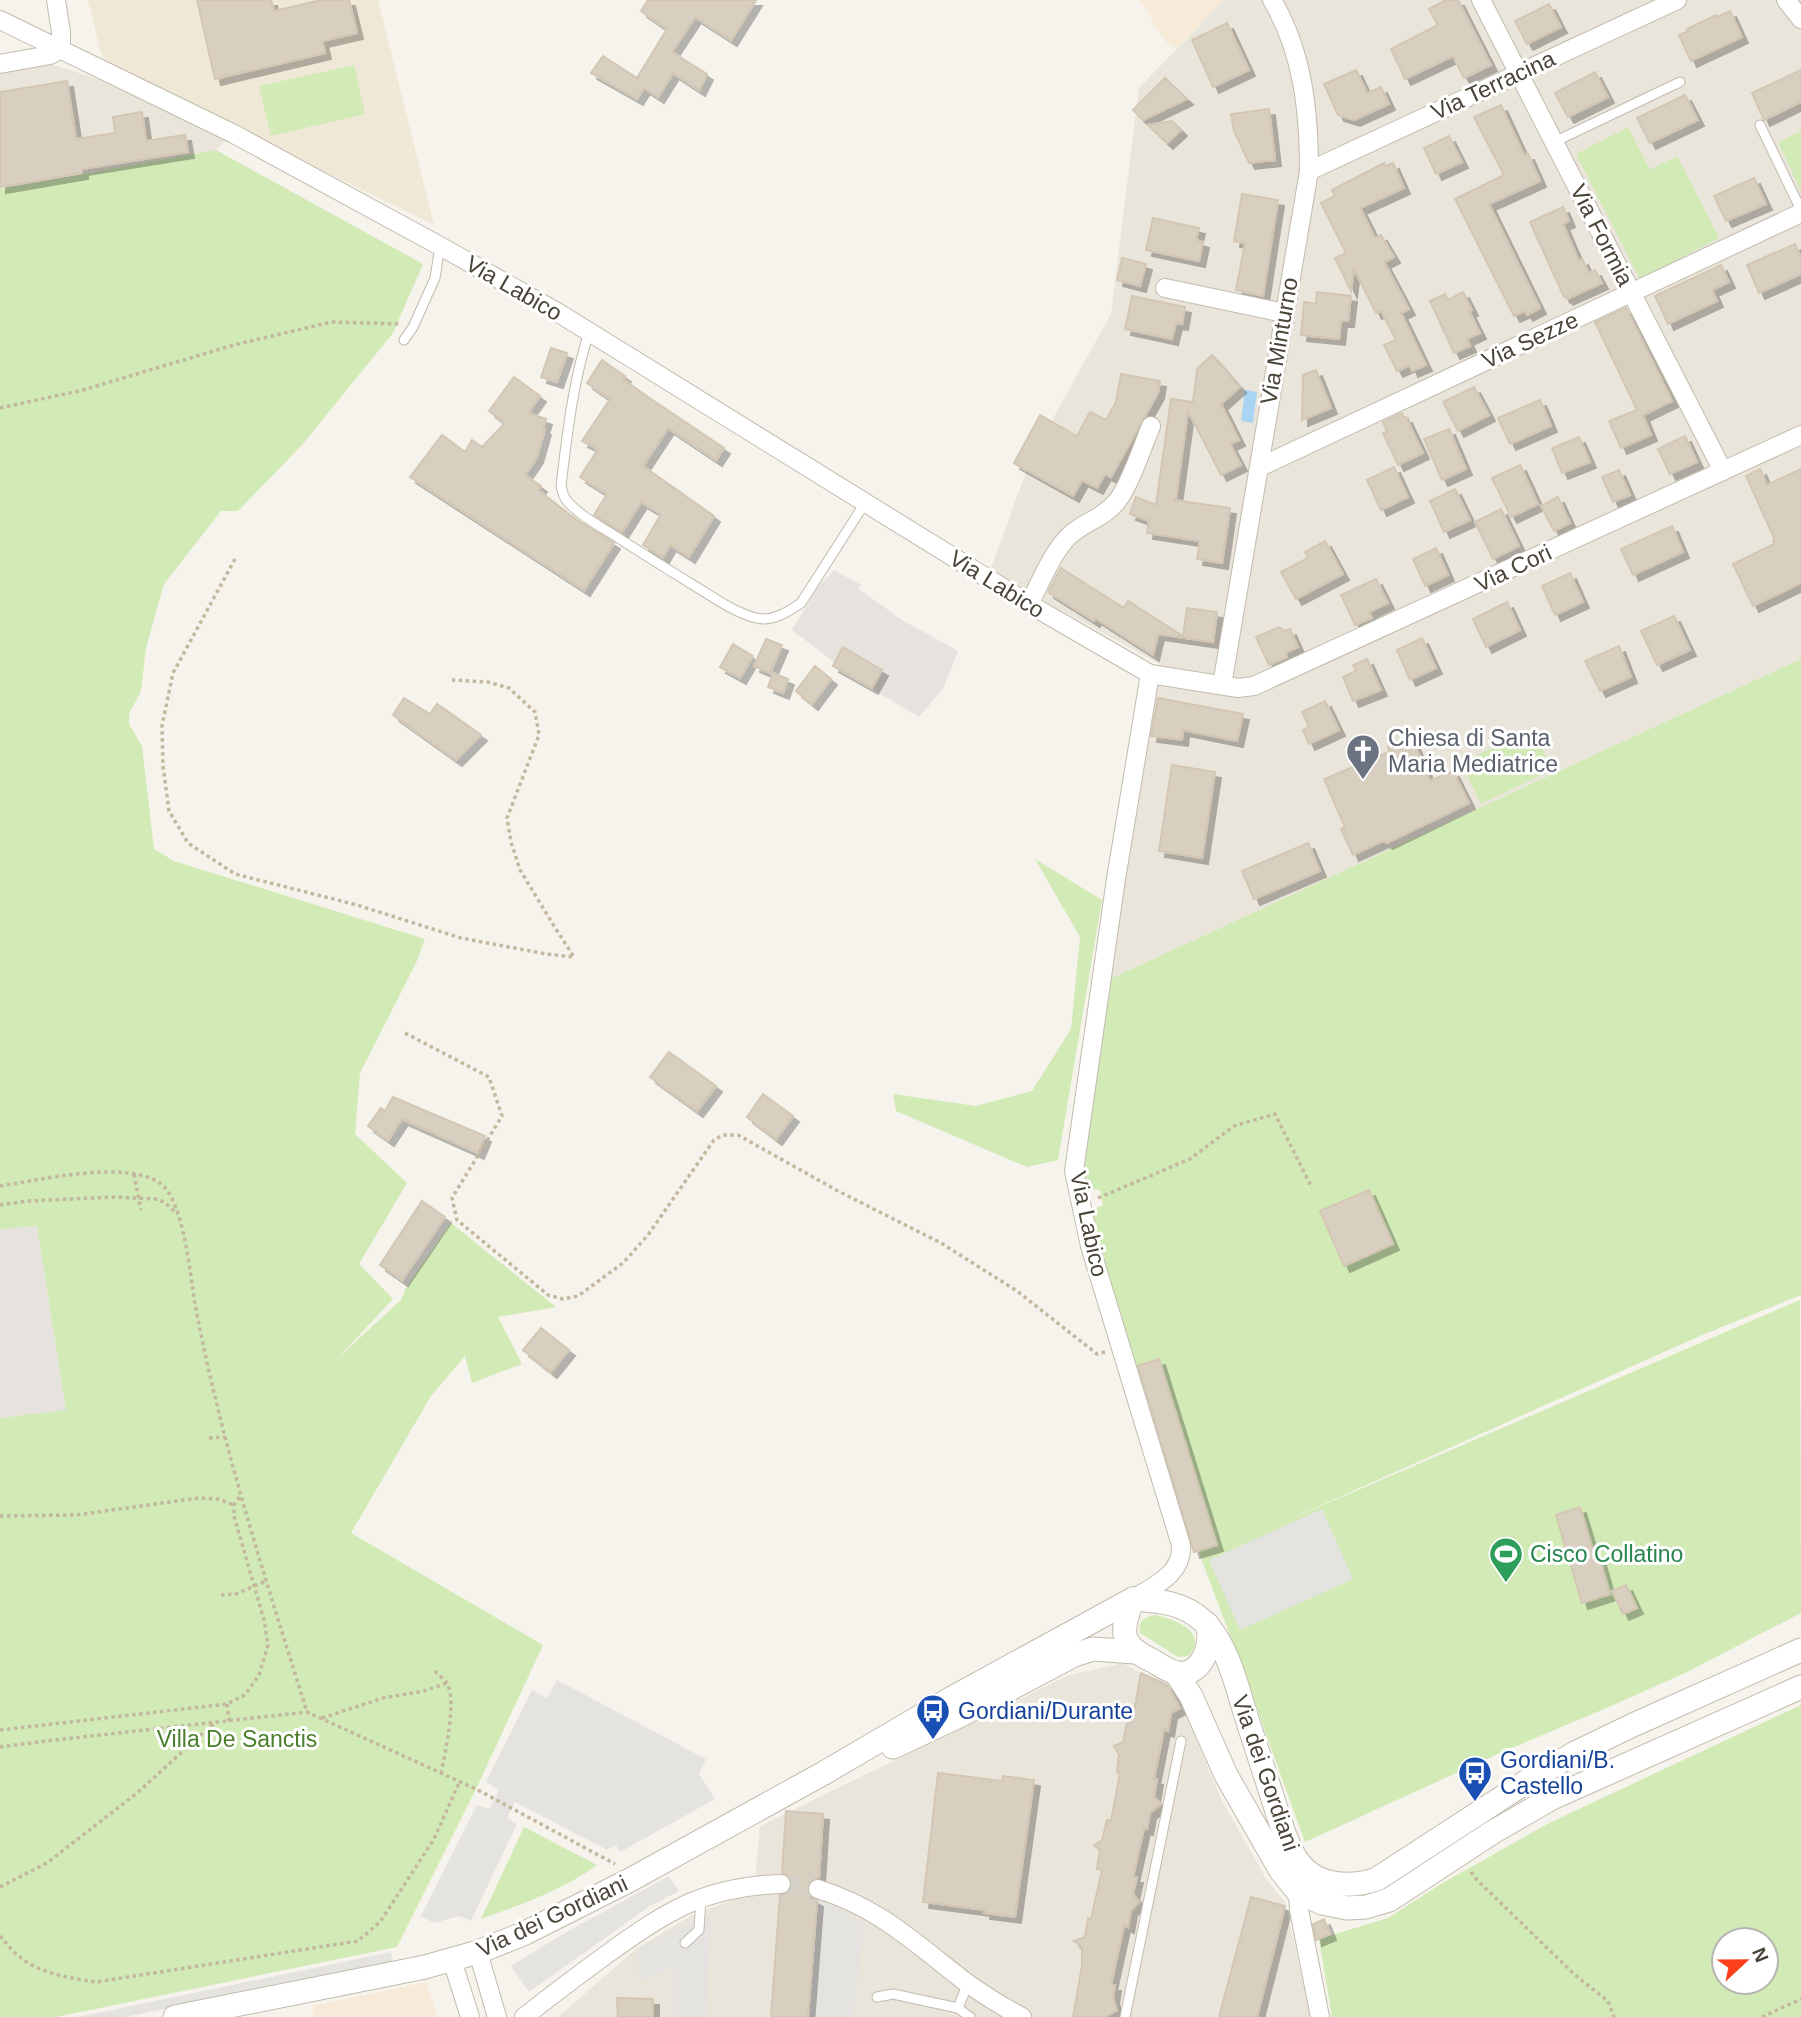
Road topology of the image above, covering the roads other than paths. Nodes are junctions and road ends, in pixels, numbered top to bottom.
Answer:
1 (56, 0) edge
2 (1272, 0) edge
3 (1481, 0) edge
4 (1677, 0) edge
5 (1786, 0) edge
6 (1801, 19) edge
7 (0, 20) edge
8 (61, 49) junction
9 (0, 64) edge
10 (1519, 72) junction
11 (1680, 82) dead end
12 (1760, 125) dead end
13 (1554, 142) junction
14 (1309, 171) junction
15 (1801, 212) edge
16 (440, 246) junction
17 (1165, 288) dead end
18 (1632, 292) junction
19 (1284, 313) junction
20 (590, 332) junction
21 (404, 341) dead end
22 (1151, 426) dead end
23 (1801, 435) edge
24 (1260, 467) junction
25 (1723, 471) junction
26 (865, 503) junction
27 (1029, 604) junction
28 (1150, 674) junction
29 (1222, 685) junction
30 (1133, 1599) junction
31 (1207, 1624) junction
32 (1801, 1650) edge
33 (1135, 1652) junction
34 (1176, 1673) junction
35 (1801, 1687) edge
36 (1181, 1741) dead end
37 (824, 1773) junction
38 (781, 1884) tunnel mouth
39 (818, 1889) tunnel mouth
40 (1298, 1892) junction
41 (701, 1898) junction
42 (685, 1943) dead end
43 (478, 1952) junction
44 (452, 1960) junction
45 (968, 1983) junction
46 (877, 1997) dead end
47 (958, 2008) junction
48 (175, 2017) edge
49 (470, 2017) edge
50 (497, 2017) edge
51 (524, 2017) edge
52 (970, 2017) edge
53 (1022, 2017) edge
54 (1125, 2017) edge
55 (1320, 2017) edge

1 - 8 street
2 - 14 street, Via Minturno
3 - 10 street, Via Formia
4 - 10 street, Via Terracina
5 - 6 street
7 - 8 street, Via Labico
8 - 9 street
8 - 16 street, Via Labico
10 - 13 street, Via Formia
10 - 14 street, Via Terracina
11 - 13 lane
12 - 15 lane
13 - 18 street, Via Formia
14 - 19 street, Via Minturno
15 - 18 street, Via Sezze
16 - 20 street, Via Labico
16 - 21 lane
17 - 19 street
18 - 24 street, Via Sezze
18 - 25 street, Via Formia
19 - 24 street, Via Minturno
20 - 26 street, Via Labico
20 - 26 lane
22 - 27 street
23 - 25 street, Via Cori
24 - 29 street, Via Minturno
25 - 29 street, Via Cori
26 - 27 street, Via Labico
27 - 28 street, Via Labico
28 - 29 street, Via Cori
28 - 30 street, Via Labico
30 - 31 street
30 - 33 street
30 - 37 street, Via dei Gordiani
31 - 32 street, Via dei Gordiani
31 - 34 street
33 - 34 street
33 - 37 street, Via dei Gordiani
34 - 40 street, Via dei Gordiani
35 - 40 street
36 - 54 lane
37 - 43 street, Via dei Gordiani
38 - 41 street
39 - 45 street
40 - 55 street
41 - 42 lane
41 - 51 street
43 - 44 street, Via dei Gordiani
43 - 50 street
44 - 48 street, Via dei Gordiani
44 - 49 street
45 - 47 lane
45 - 53 street
46 - 47 lane
47 - 52 lane

